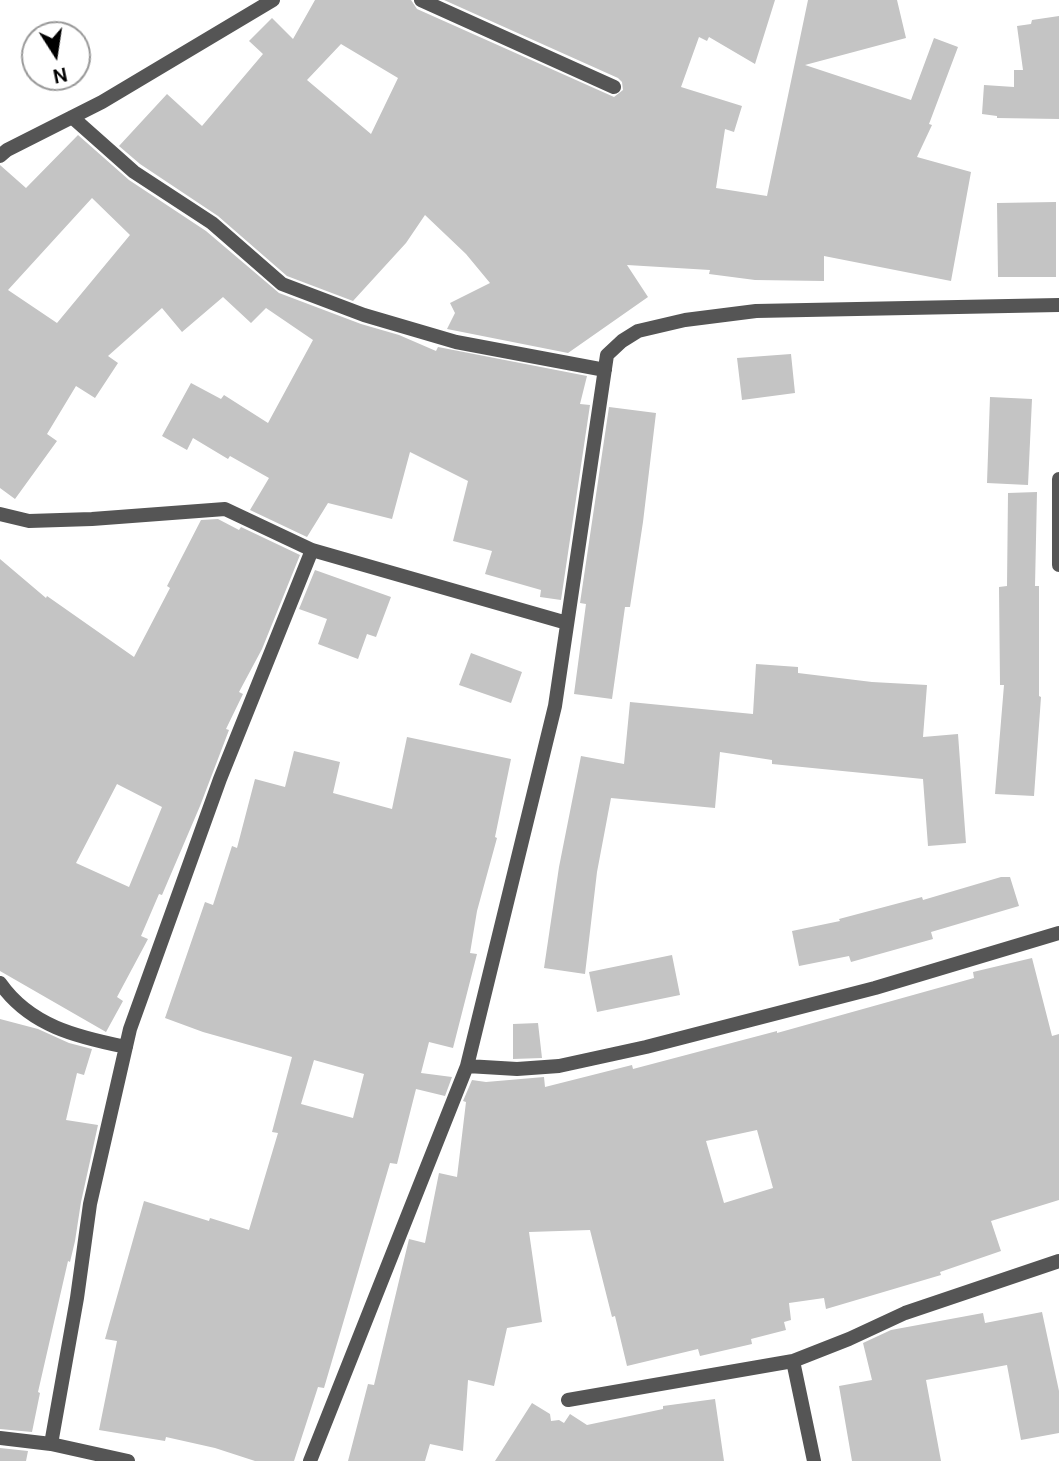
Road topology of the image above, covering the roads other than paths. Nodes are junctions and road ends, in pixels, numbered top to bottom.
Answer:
1 (273, 0) edge
2 (421, 0) edge
3 (614, 88) dead end
4 (72, 117) junction
5 (0, 156) edge
6 (1059, 305) edge
7 (605, 370) junction
8 (1059, 479) edge
9 (0, 514) edge
10 (312, 550) junction
11 (1059, 565) edge
12 (567, 623) junction
13 (1059, 933) edge
14 (0, 984) edge
15 (126, 1047) junction
16 (467, 1066) junction
17 (1059, 1261) edge
18 (793, 1361) junction
19 (568, 1400) dead end
20 (0, 1438) edge
21 (51, 1444) junction
22 (128, 1461) edge
23 (310, 1461) edge
24 (814, 1461) edge

1 - 4 street
2 - 3 street
4 - 5 street
4 - 7 street
6 - 7 street
7 - 12 street
8 - 11 street
9 - 10 street
10 - 12 street
10 - 15 street
12 - 16 street
13 - 16 street
14 - 15 street
15 - 21 street
16 - 23 street
17 - 18 street
18 - 19 street
18 - 24 street
20 - 21 street
21 - 22 street

